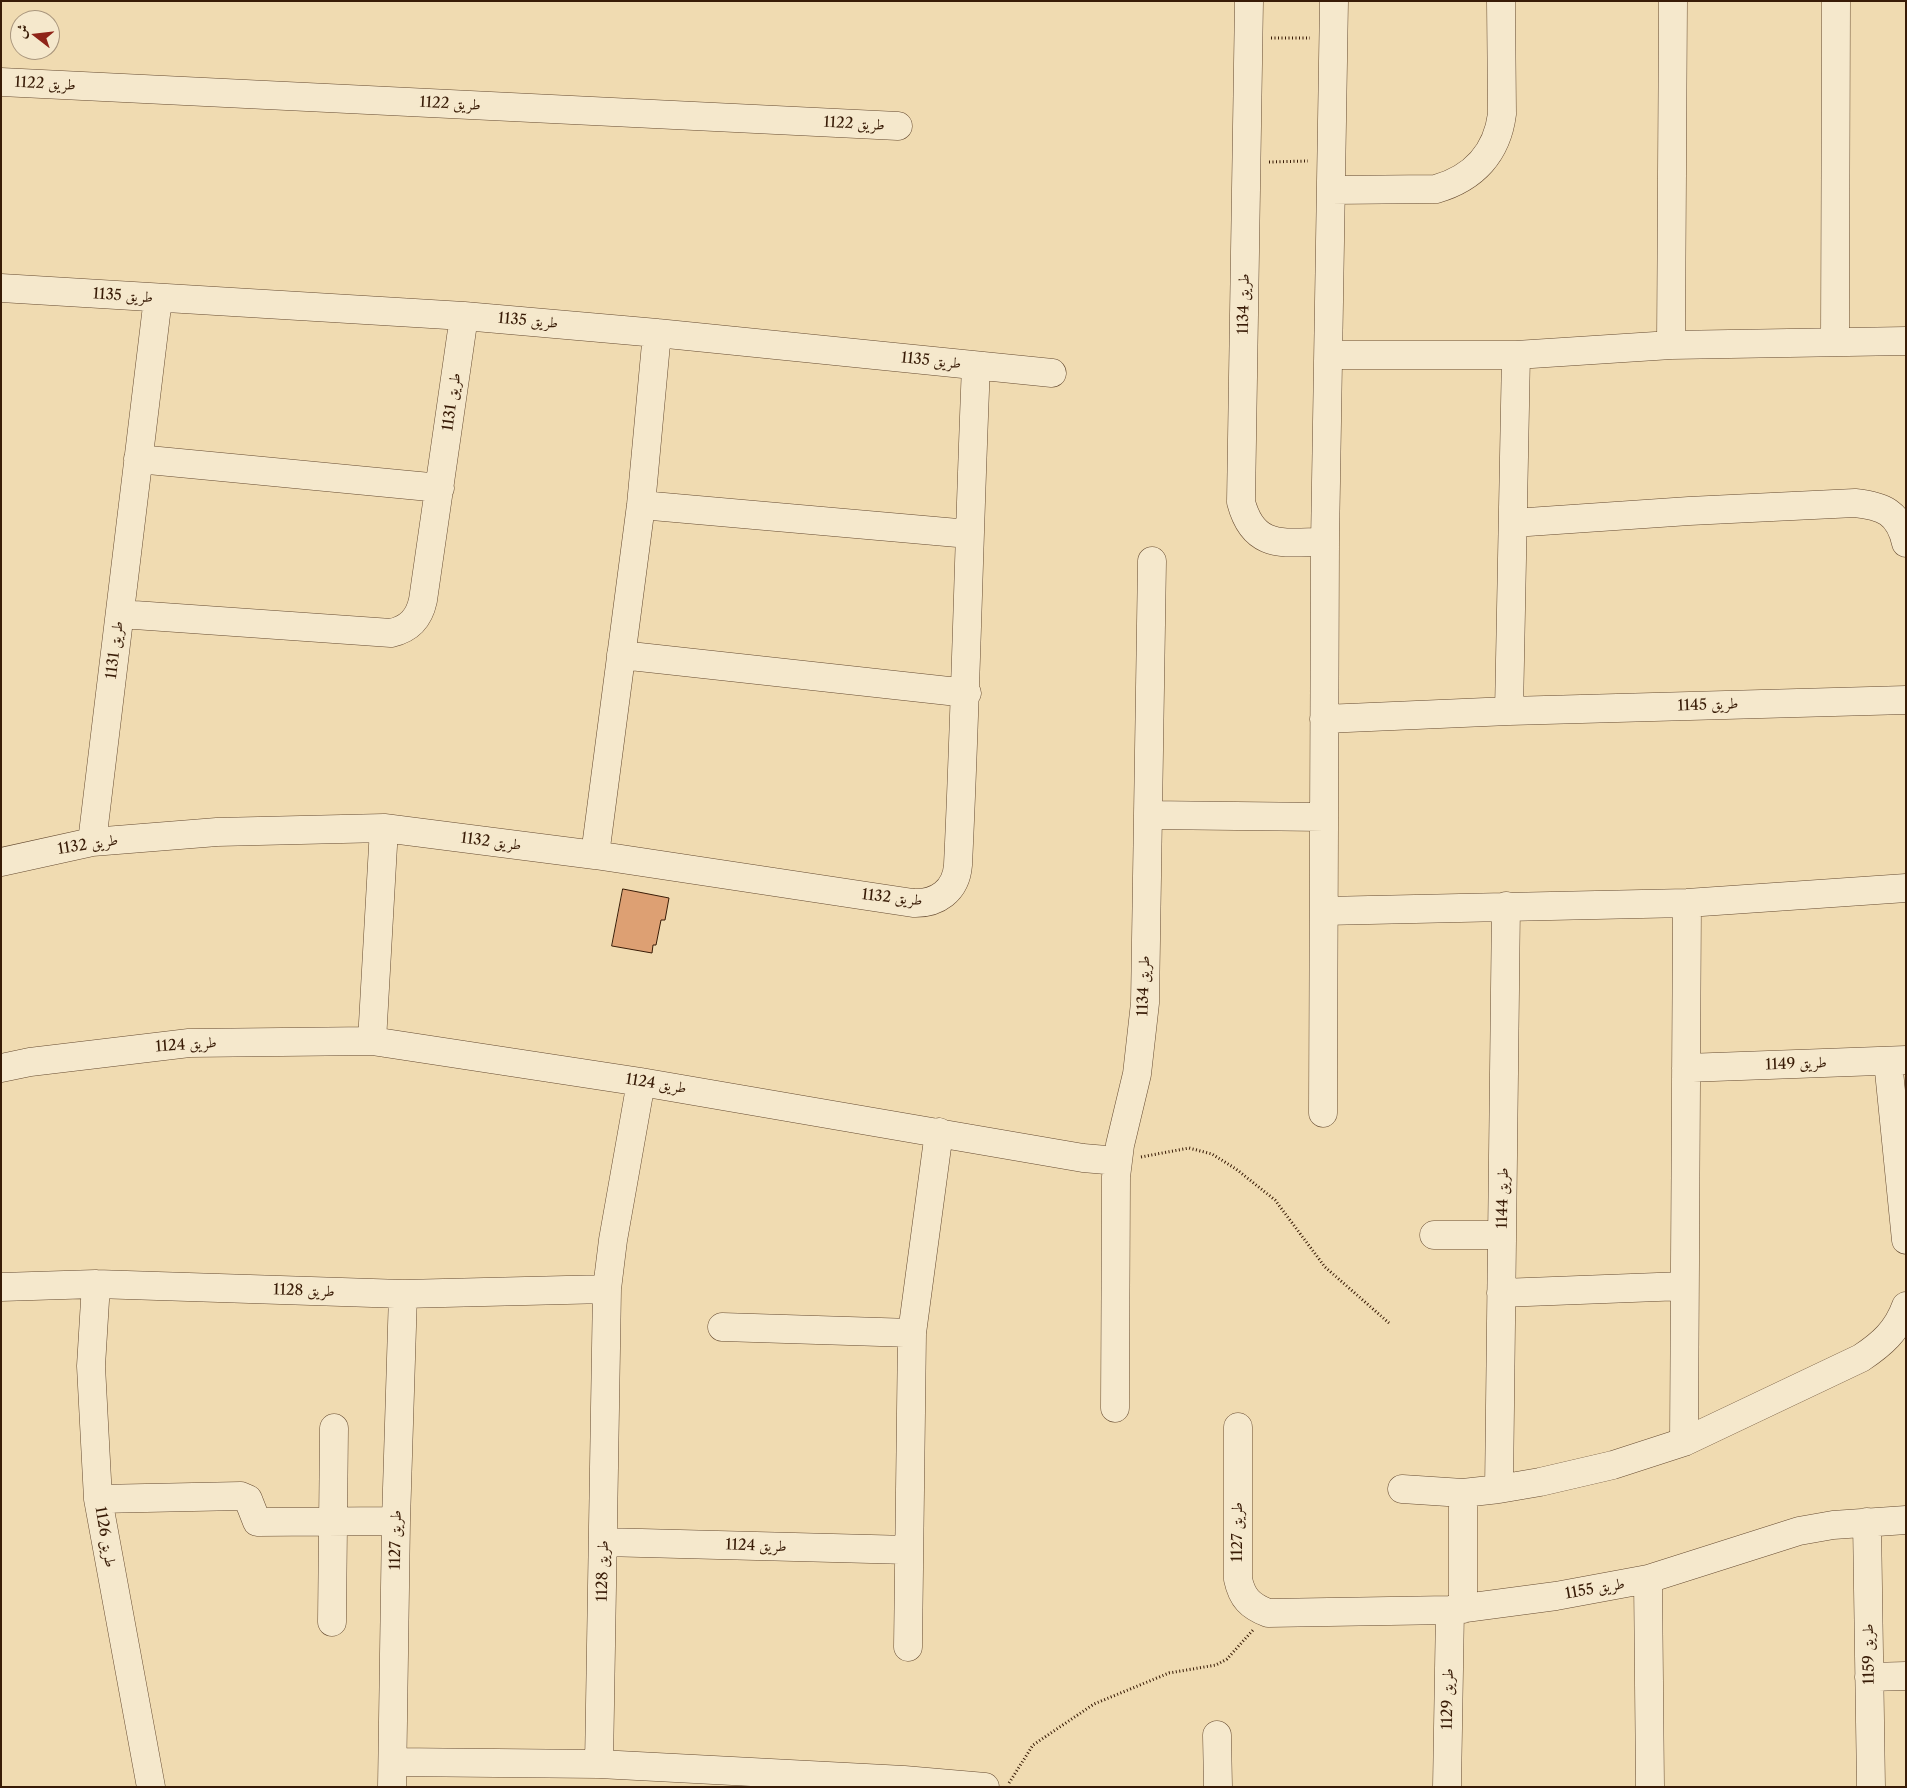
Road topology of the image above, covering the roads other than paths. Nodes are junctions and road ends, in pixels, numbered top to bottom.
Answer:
1 (1249, 1) edge
2 (1334, 1) edge
3 (1501, 1) edge
4 (1673, 1) edge
5 (1836, 1) edge
6 (1, 82) edge
7 (898, 126) dead end
8 (1331, 190) junction
9 (1, 288) edge
10 (158, 298) junction
11 (464, 316) junction
12 (657, 333) junction
13 (1906, 341) edge
14 (1834, 342) junction
15 (1671, 345) junction
16 (1516, 354) junction
17 (1329, 355) junction
18 (976, 366) junction
19 (1052, 373) dead end
20 (138, 459) junction
21 (440, 488) junction
22 (641, 504) junction
23 (1513, 523) junction
24 (969, 534) junction
25 (1325, 542) junction
26 (1906, 543) edge
27 (1152, 561) dead end
28 (120, 614) junction
29 (621, 655) junction
30 (967, 693) junction
31 (1906, 700) edge
32 (1510, 711) junction
33 (1324, 720) junction
34 (1148, 815) junction
35 (1324, 817) junction
36 (384, 828) junction
37 (92, 842) junction
38 (595, 855) junction
39 (1, 862) edge
40 (1906, 888) edge
41 (1687, 903) junction
42 (1506, 906) junction
43 (1324, 911) junction
44 (372, 1041) junction
45 (1897, 1060) edge
46 (1, 1068) edge
47 (1686, 1068) junction
48 (641, 1082) junction
49 (1323, 1113) dead end
50 (939, 1132) junction
51 (1118, 1161) junction
52 (1434, 1235) dead end
53 (1502, 1235) junction
54 (1906, 1240) edge
55 (96, 1284) junction
56 (1684, 1286) junction
57 (1, 1287) edge
58 (607, 1289) junction
59 (1501, 1293) junction
60 (403, 1294) junction
61 (1906, 1306) edge
62 (722, 1327) dead end
63 (912, 1333) junction
64 (1115, 1408) dead end
65 (1238, 1427) dead end
66 (334, 1428) dead end
67 (1684, 1442) junction
68 (1402, 1489) dead end
69 (1499, 1489) junction
70 (1463, 1493) junction
71 (98, 1499) junction
72 (1906, 1520) edge
73 (396, 1521) junction
74 (333, 1522) junction
75 (1867, 1522) junction
76 (603, 1542) junction
77 (909, 1550) junction
78 (1648, 1579) junction
79 (1457, 1610) junction
80 (1273, 1613) joint
81 (332, 1622) dead end
82 (908, 1648) dead end
83 (1906, 1676) edge
84 (1869, 1677) junction
85 (1217, 1735) dead end
86 (599, 1764) junction
87 (392, 1774) edge
88 (151, 1787) edge
89 (985, 1787) edge
90 (1218, 1787) edge
91 (1447, 1787) edge
92 (1650, 1787) edge
93 (1870, 1787) edge

1 - 25 street, طريق 1134
2 - 8 street
3 - 8 street
4 - 15 street
5 - 14 street
6 - 7 street, طريق 1122
8 - 17 street
9 - 10 street, طريق 1135
10 - 11 street, طريق 1135
10 - 20 street, طريق 1131
11 - 12 street, طريق 1135
11 - 21 street, طريق 1131
12 - 18 street, طريق 1135
12 - 22 street
13 - 14 street
14 - 15 street
15 - 16 street
16 - 17 street
16 - 23 street
17 - 25 street
18 - 19 street, طريق 1135
18 - 24 street, طريق 1132
20 - 21 street
20 - 28 street, طريق 1131
21 - 28 street, طريق 1131
22 - 24 street
22 - 29 street
23 - 26 street
23 - 32 street
24 - 30 street, طريق 1132
25 - 33 street
27 - 34 street, طريق 1134
28 - 37 street, طريق 1131
29 - 30 street
29 - 38 street
30 - 38 street, طريق 1132
31 - 32 street, طريق 1145
32 - 33 street, طريق 1145
33 - 35 street
34 - 35 street
34 - 51 street, طريق 1134
35 - 43 street
36 - 37 street, طريق 1132
36 - 38 street, طريق 1132
36 - 44 street
37 - 39 street, طريق 1132
40 - 41 street
41 - 42 street
41 - 47 street
42 - 43 street
42 - 53 street, طريق 1144
43 - 49 street
44 - 46 street, طريق 1124
44 - 48 street, طريق 1124
45 - 47 street, طريق 1149
45 - 54 street
47 - 56 street
48 - 50 street, طريق 1124
48 - 58 street, طريق 1128
50 - 51 street, طريق 1124
50 - 63 street
51 - 64 street, طريق 1134
52 - 53 street
53 - 59 street, طريق 1144
55 - 57 street, طريق 1128
55 - 60 street, طريق 1128
55 - 71 street, طريق 1126
56 - 59 street
56 - 67 street
58 - 60 street, طريق 1128
58 - 76 street, طريق 1128
59 - 69 street, طريق 1144
60 - 73 street, طريق 1127
61 - 67 street
62 - 63 street
63 - 77 street
65 - 80 street, طريق 1127
66 - 74 street
67 - 69 street
68 - 70 street
69 - 70 street
70 - 79 street, طريق 1129
71 - 74 street
71 - 88 street, طريق 1126
72 - 75 street, طريق 1155
73 - 74 street
73 - 87 street, طريق 1127
74 - 81 street
75 - 78 street, طريق 1155
75 - 84 street, طريق 1159
76 - 77 street, طريق 1124
76 - 86 street, طريق 1128
77 - 82 street
78 - 79 street, طريق 1155
78 - 92 street
79 - 80 street, طريق 1155
79 - 91 street, طريق 1129
83 - 84 street
84 - 93 street, طريق 1159
85 - 90 street
86 - 87 street
86 - 89 street

